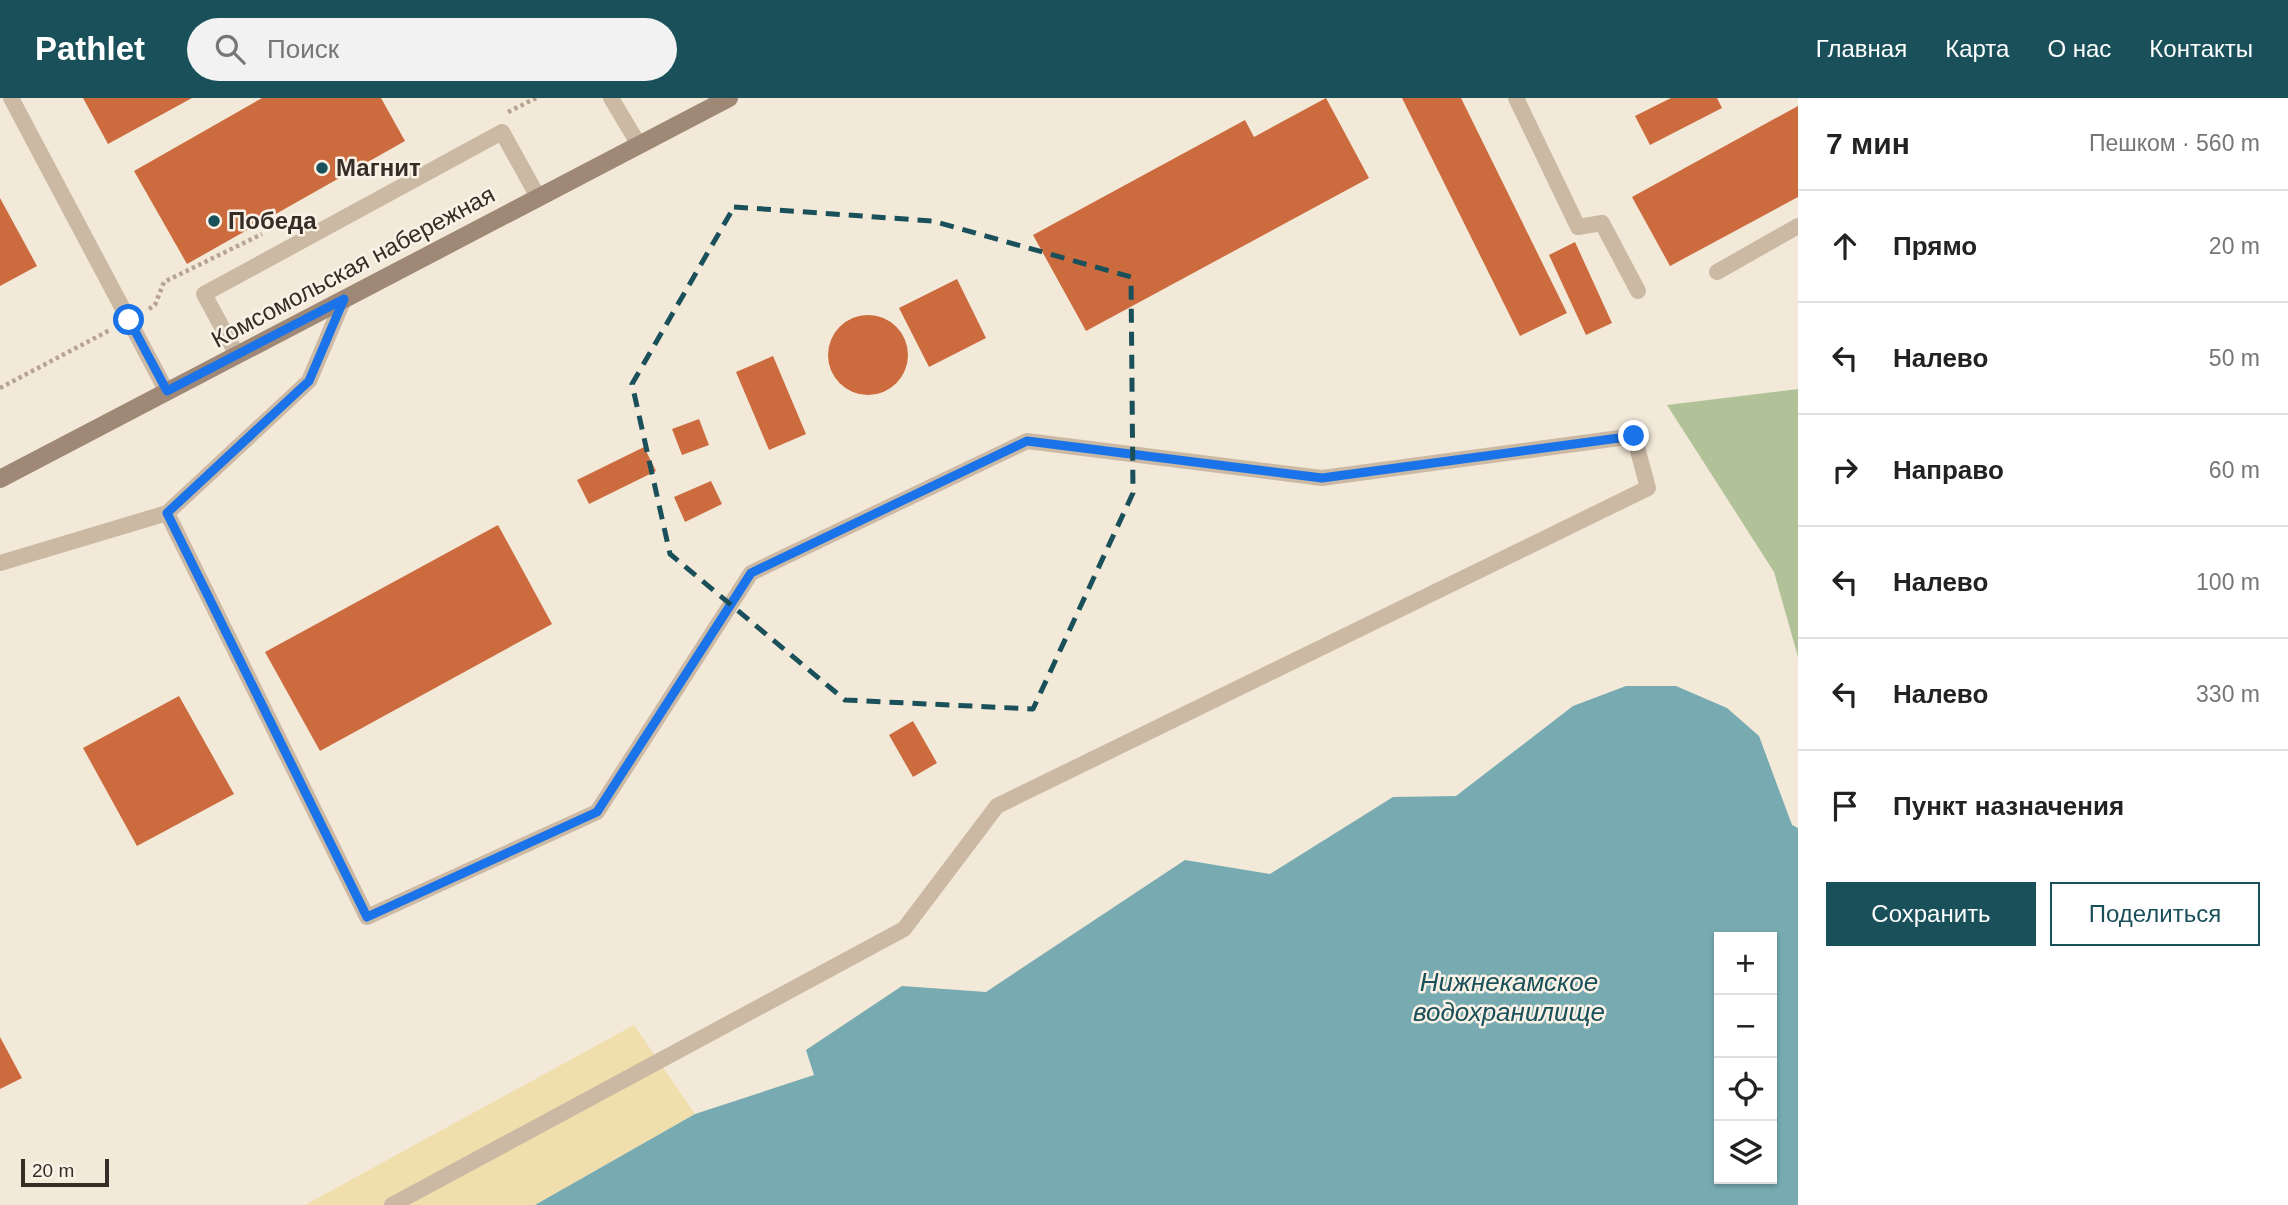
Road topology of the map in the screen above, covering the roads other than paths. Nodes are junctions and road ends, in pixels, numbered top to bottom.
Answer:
1 (11, 98) edge
2 (611, 98) edge
3 (729, 98) edge
4 (1516, 98) edge
5 (639, 145) junction
6 (538, 197) junction
7 (1798, 226) edge
8 (1717, 272) dead end
9 (1638, 291) dead end
10 (344, 299) junction
11 (237, 355) junction
12 (167, 391) junction
13 (0, 479) edge
14 (167, 513) junction
15 (0, 563) edge
16 (392, 1205) edge

1 - 12 lane
2 - 5 lane
3 - 5 street, Комсомольская набережная
4 - 9 lane
5 - 6 street, Комсомольская набережная
6 - 10 street, Комсомольская набережная
6 - 11 lane
7 - 8 lane
10 - 11 street, Комсомольская набережная
10 - 14 lane
11 - 12 street, Комсомольская набережная
12 - 13 street, Комсомольская набережная
14 - 15 lane
14 - 16 lane

